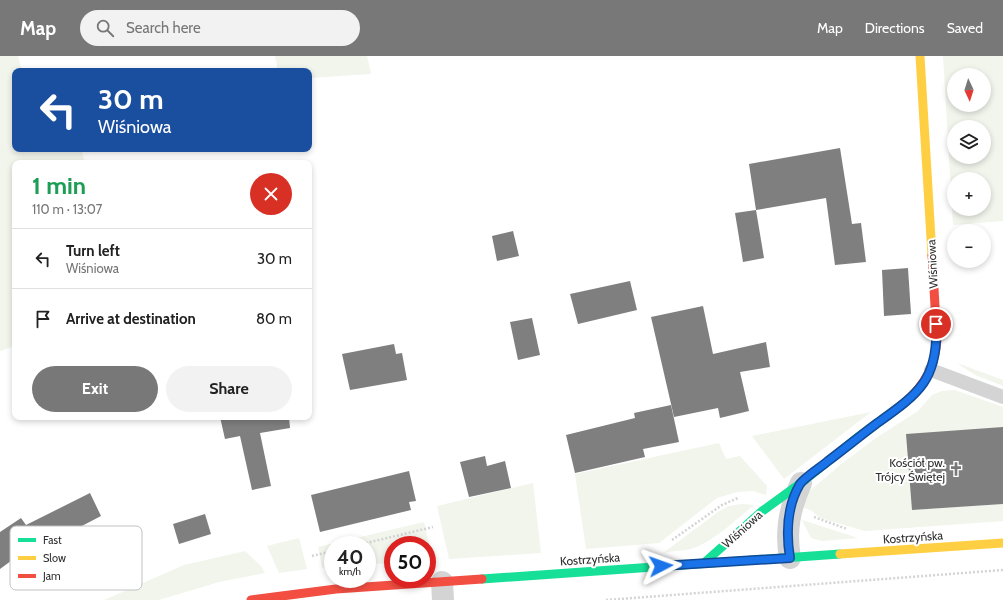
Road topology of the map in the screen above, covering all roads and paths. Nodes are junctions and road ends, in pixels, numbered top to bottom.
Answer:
1 (920, 56) edge
2 (931, 370) junction
3 (1003, 397) edge
4 (801, 483) joint
5 (781, 507) junction
6 (432, 527) dead end
7 (851, 530) dead end
8 (376, 541) edge
9 (668, 543) dead end
10 (1003, 543) edge
11 (324, 553) edge
12 (312, 556) dead end
13 (790, 558) junction
14 (704, 563) junction
15 (1003, 570) edge
16 (443, 591) edge
17 (251, 600) edge
18 (606, 600) edge

1 - 2 main road, Wiśniowa
2 - 3 lane
2 - 4 main road, Wiśniowa
4 - 5 street, Wiśniowa
5 - 7 path
5 - 9 path
5 - 13 street, Wiśniowa
5 - 14 main road, Wiśniowa
6 - 8 path
10 - 13 main road, Kostrzyńska
11 - 12 path
13 - 14 main road, Kostrzyńska
14 - 16 main road, Kostrzyńska
15 - 18 path
16 - 17 main road, Kostrzyńska

